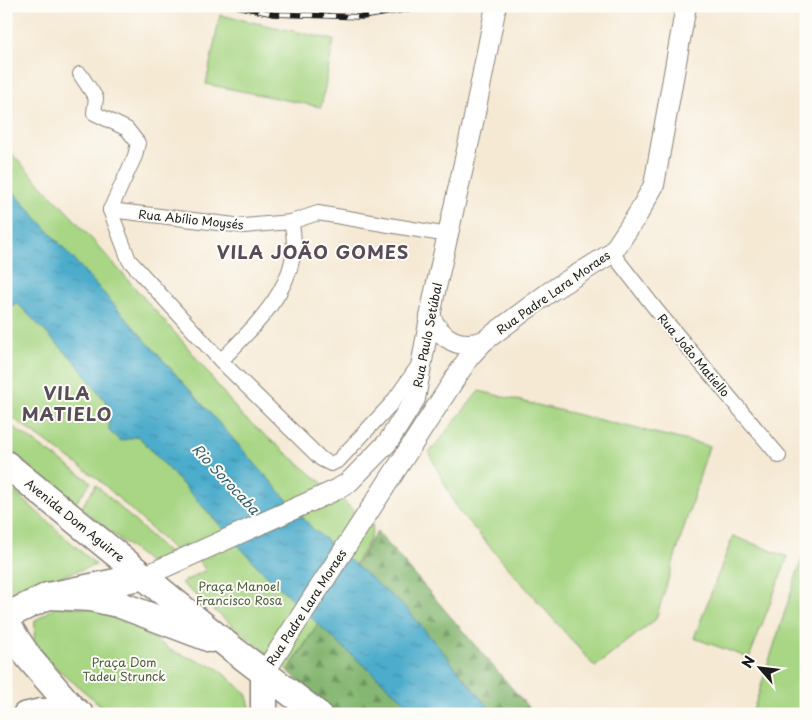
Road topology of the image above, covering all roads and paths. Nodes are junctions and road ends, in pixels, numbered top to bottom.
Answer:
1 (496, 6) edge
2 (686, 6) edge
3 (80, 74) dead end
4 (110, 210) junction
5 (291, 222) junction
6 (448, 234) junction
7 (612, 253) junction
8 (430, 317) junction
9 (484, 341) junction
10 (221, 361) junction
11 (421, 362) junction
12 (779, 456) dead end
13 (6, 464) edge
14 (145, 576) junction
15 (48, 596) junction
16 (6, 616) edge
17 (6, 623) edge
18 (230, 647) junction
19 (264, 672) junction
20 (77, 711) edge
21 (24, 714) edge
22 (264, 714) edge
23 (318, 714) edge

1 - 6 main road, Rua Paulo Setúbal
2 - 7 main road, Rua Padre Lara Moraes
3 - 4 street
4 - 5 street, Rua Abílio Moysés
4 - 10 street
5 - 6 street, Rua Abílio Moysés
5 - 10 street
6 - 8 main road, Rua Paulo Setúbal
7 - 9 main road, Rua Padre Lara Moraes
7 - 12 street, Rua João Matiello
8 - 9 main road
8 - 11 main road, Rua Paulo Setúbal
9 - 19 main road, Rua Padre Lara Moraes
10 - 11 street
11 - 14 main road, Rua Paulo Setúbal
13 - 14 highway, Avenida Dom Aguirre
14 - 15 highway
14 - 18 highway, Avenida Dom Aguirre
15 - 16 highway
15 - 18 highway
17 - 20 highway
18 - 19 highway
19 - 22 highway
19 - 23 highway
20 - 21 main road

